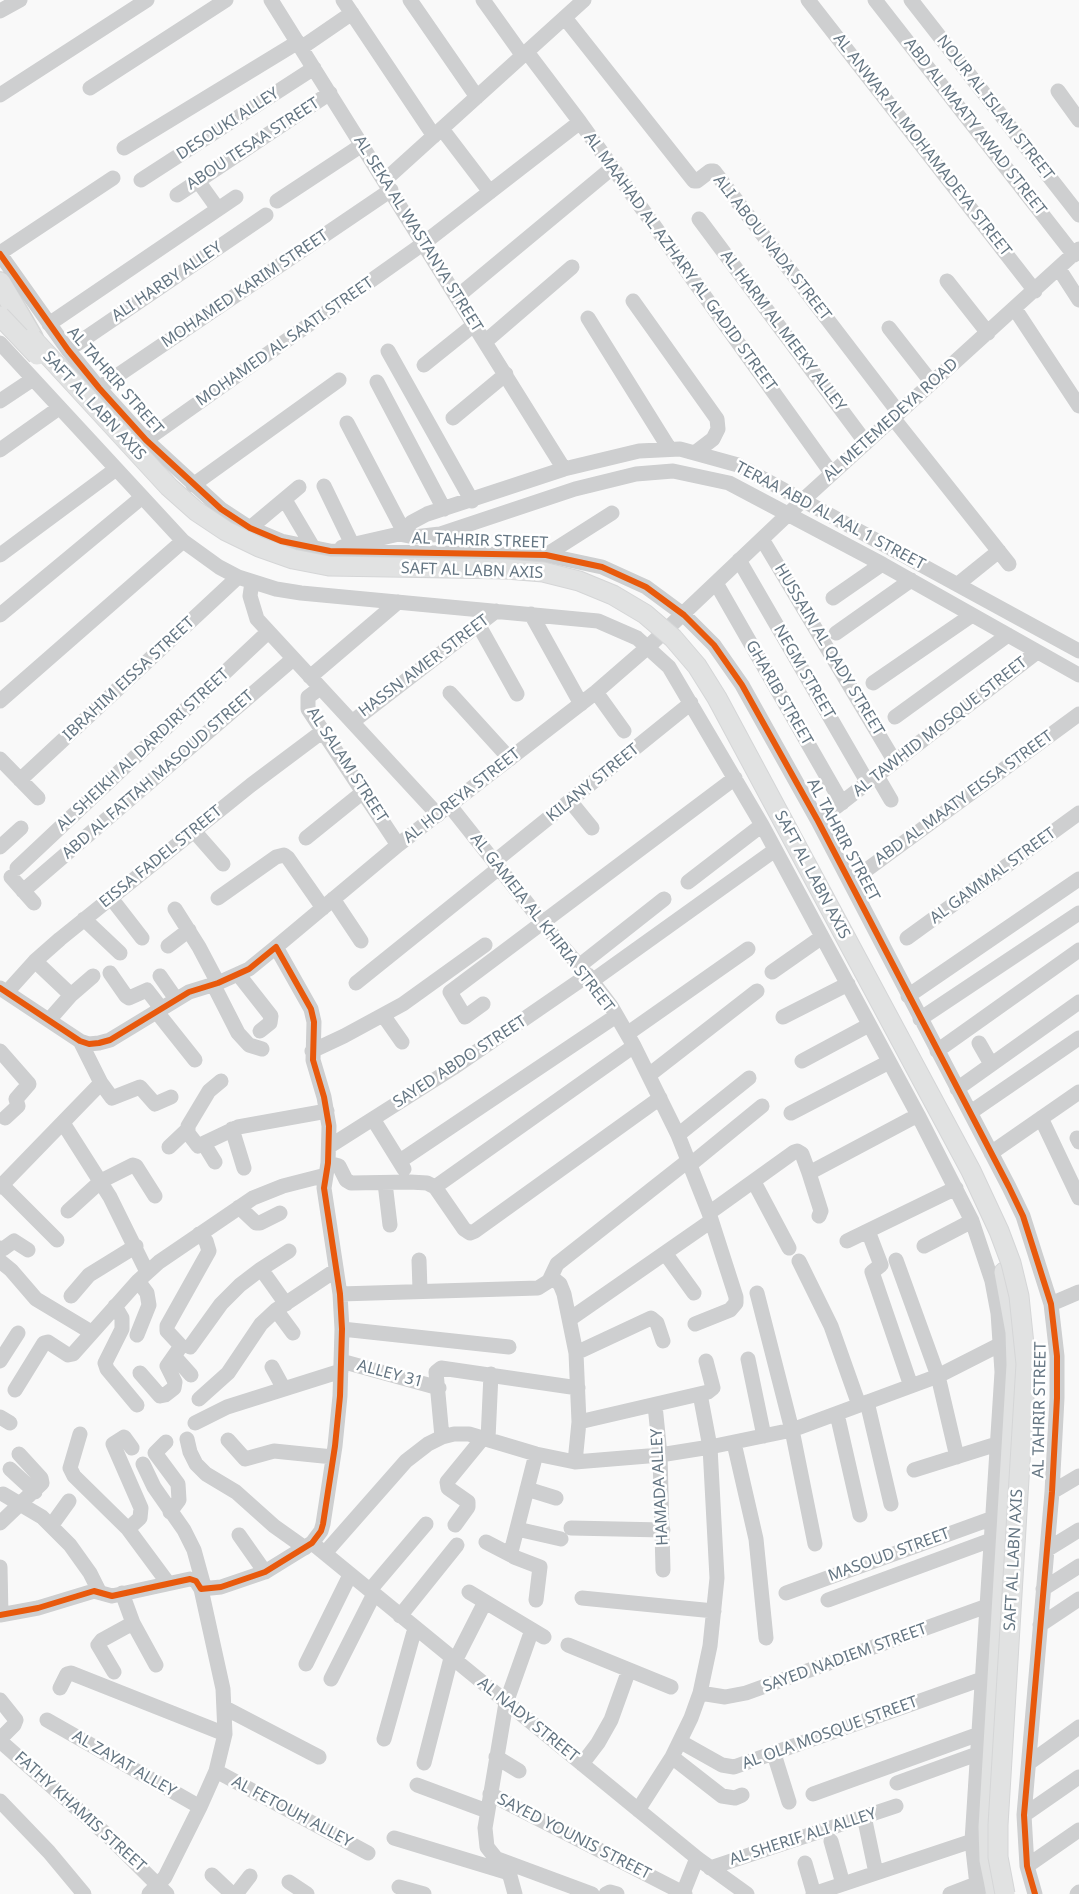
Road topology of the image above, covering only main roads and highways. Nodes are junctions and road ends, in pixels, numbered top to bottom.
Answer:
1 (0, 283) edge
2 (0, 302) edge
3 (0, 316) edge
4 (32, 338) junction
5 (996, 1894) edge
6 (1005, 1894) edge

1 - 4 highway
2 - 4 main road, SAFT AL LABN AXIS
3 - 5 main road, SAFT AL LABN AXIS, bridge
4 - 6 main road, SAFT AL LABN AXIS, bridge

